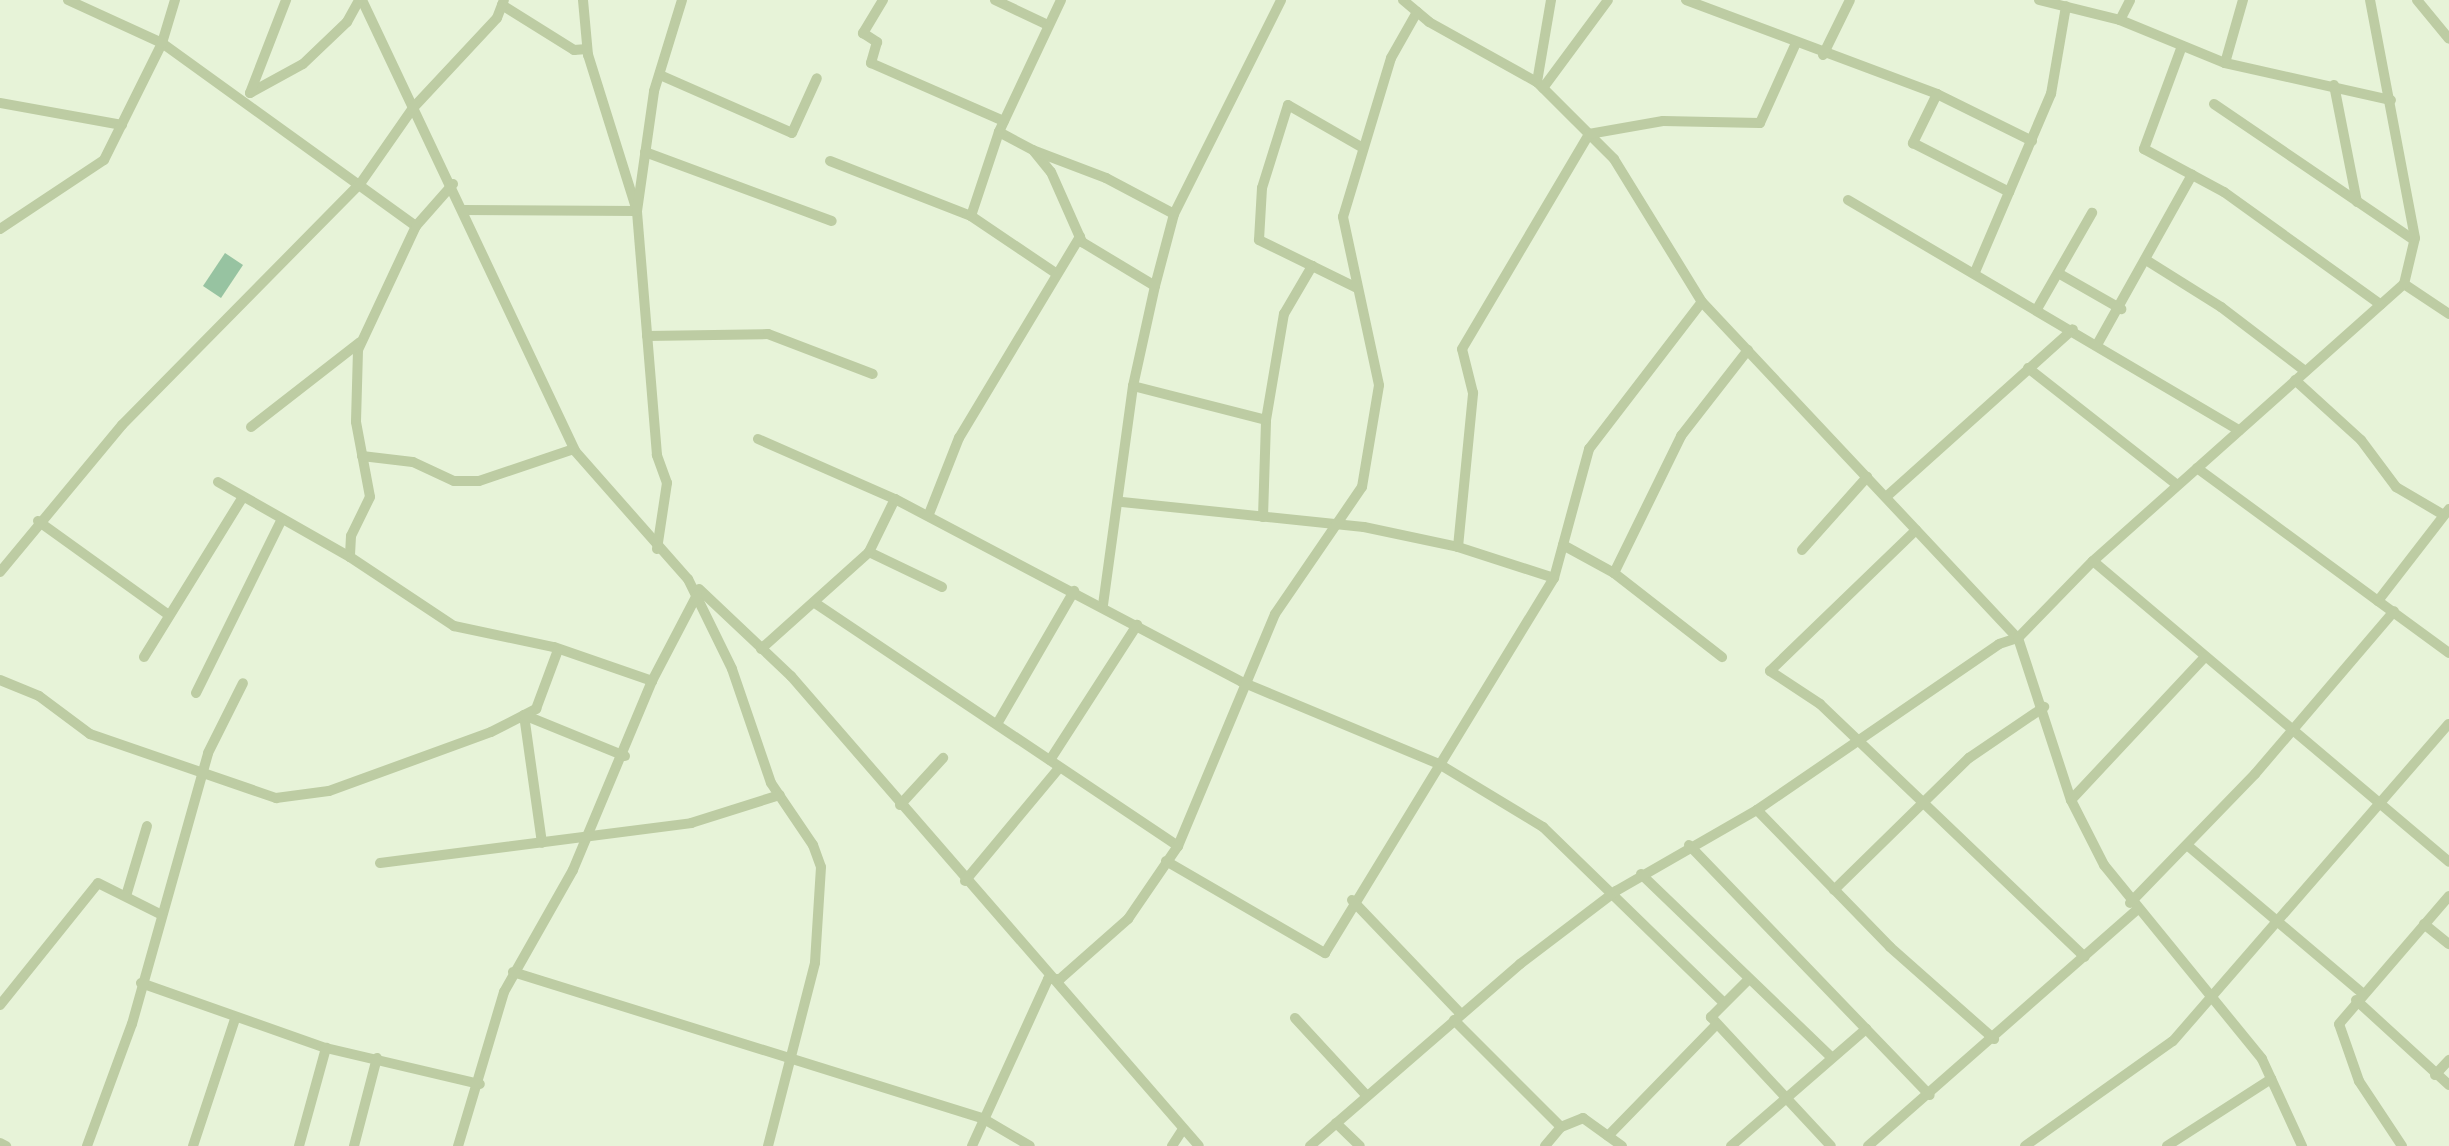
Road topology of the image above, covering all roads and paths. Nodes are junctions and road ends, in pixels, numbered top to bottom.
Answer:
1 (68, 0) edge
2 (175, 0) edge
3 (286, 0) edge
4 (360, 0) edge
5 (583, 0) edge
6 (682, 0) edge
7 (866, 0) edge
8 (995, 0) edge
9 (1061, 0) edge
10 (1281, 0) edge
11 (1403, 0) edge
12 (1550, 0) edge
13 (1608, 0) edge
14 (1686, 0) edge
15 (1850, 0) edge
16 (2039, 0) edge
17 (2130, 0) edge
18 (2243, 0) edge
19 (2370, 0) edge
20 (2417, 0) edge
21 (503, 3) edge
22 (882, 3) edge
23 (2066, 6) junction
24 (1417, 12) junction
25 (2120, 20) junction
26 (1048, 25) junction
27 (2447, 33) edge
28 (162, 43) junction
29 (1795, 45) junction
30 (2182, 46) junction
31 (588, 49) junction
32 (1823, 56) junction
33 (2225, 64) junction
34 (660, 75) junction
35 (817, 78) dead end
36 (1540, 84) junction
37 (2334, 85) junction
38 (1937, 94) junction
39 (248, 98) junction
40 (2391, 100) junction
41 (0, 103) edge
42 (2214, 104) dead end
43 (413, 108) junction
44 (122, 125) junction
45 (1001, 127) junction
46 (1589, 134) junction
47 (2032, 141) junction
48 (1363, 148) junction
49 (1033, 150) junction
50 (645, 152) junction
51 (830, 161) dead end
52 (2192, 175) junction
53 (360, 184) junction
54 (452, 184) junction
55 (2010, 192) junction
56 (1848, 200) dead end
57 (2357, 203) junction
58 (462, 210) junction
59 (636, 211) junction
60 (2092, 213) dead end
61 (1174, 214) junction
62 (971, 216) junction
63 (832, 221) dead end
64 (416, 226) junction
65 (0, 229) edge
66 (1080, 237) junction
67 (2414, 240) junction
68 (2146, 260) junction
69 (1312, 266) junction
70 (1054, 272) junction
71 (1975, 272) junction
72 (2058, 273) junction
73 (2404, 284) junction
74 (1155, 286) junction
75 (1354, 287) junction
76 (1702, 302) junction
77 (2381, 304) junction
78 (2122, 309) junction
79 (2037, 310) junction
80 (2449, 314) edge
81 (2073, 329) junction
82 (647, 336) junction
83 (360, 342) junction
84 (2098, 344) junction
85 (1748, 350) junction
86 (2028, 368) junction
87 (2305, 371) junction
88 (873, 374) dead end
89 (2295, 380) junction
90 (1133, 386) junction
91 (1266, 420) junction
92 (250, 427) dead end
93 (2239, 430) junction
94 (758, 439) dead end
95 (574, 449) junction
96 (362, 456) junction
97 (2197, 468) junction
98 (1866, 477) junction
99 (218, 482) dead end
100 (2177, 485) junction
101 (243, 496) junction
102 (1886, 497) junction
103 (896, 499) junction
104 (1122, 502) junction
105 (2445, 511) edge
106 (928, 514) junction
107 (1262, 517) junction
108 (282, 519) junction
109 (38, 520) junction
110 (1339, 527) junction
111 (1916, 530) junction
112 (1563, 545) junction
113 (1458, 547) junction
114 (657, 549) junction
115 (1802, 550) dead end
116 (869, 552) junction
117 (350, 557) junction
118 (2093, 561) junction
119 (0, 572) edge
120 (1614, 573) junction
121 (1554, 578) junction
122 (688, 579) junction
123 (942, 586) dead end
124 (1074, 591) junction
125 (697, 595) junction
126 (2378, 601) junction
127 (815, 603) junction
128 (1103, 606) junction
129 (2394, 611) junction
130 (169, 615) junction
131 (1137, 625) junction
132 (2018, 638) junction
133 (762, 649) junction
134 (558, 650) junction
135 (2449, 652) edge
136 (144, 656) dead end
137 (1722, 656) dead end
138 (2204, 658) junction
139 (0, 680) edge
140 (652, 681) junction
141 (1242, 682) junction
142 (243, 683) dead end
143 (196, 693) dead end
144 (2044, 707) junction
145 (524, 715) junction
146 (997, 724) junction
147 (2449, 724) edge
148 (2294, 730) junction
149 (1857, 738) junction
150 (625, 756) junction
151 (943, 758) dead end
152 (1054, 764) junction
153 (1439, 764) junction
154 (204, 771) junction
155 (780, 796) junction
156 (1922, 800) junction
157 (2071, 800) junction
158 (900, 804) junction
159 (2378, 804) junction
160 (1757, 810) junction
161 (147, 826) dead end
162 (585, 833) junction
163 (542, 843) junction
164 (2187, 845) junction
165 (1178, 846) junction
166 (1689, 846) junction
167 (1166, 861) junction
168 (2449, 862) edge
169 (380, 863) dead end
170 (1641, 874) junction
171 (965, 881) junction
172 (1834, 890) junction
173 (1616, 891) junction
174 (126, 896) junction
175 (2449, 896) edge
176 (1352, 900) junction
177 (2134, 907) junction
178 (160, 914) junction
179 (2279, 921) junction
180 (2424, 924) junction
181 (2449, 944) edge
182 (2085, 957) junction
183 (513, 972) junction
184 (1048, 979) junction
185 (1749, 979) junction
186 (141, 983) junction
187 (2359, 996) junction
188 (2214, 997) junction
189 (1724, 1003) junction
190 (0, 1004) edge
191 (1458, 1017) junction
192 (1295, 1018) dead end
193 (236, 1019) junction
194 (1716, 1025) junction
195 (1866, 1029) junction
196 (1994, 1039) junction
197 (326, 1048) junction
198 (1832, 1057) junction
199 (377, 1058) junction
200 (794, 1060) junction
201 (2449, 1060) edge
202 (2436, 1074) junction
203 (2271, 1079) junction
204 (480, 1084) junction
205 (2449, 1085) edge
206 (1930, 1095) junction
207 (1367, 1096) junction
208 (1785, 1098) junction
209 (984, 1119) junction
210 (1336, 1123) junction
211 (1561, 1127) junction
212 (1183, 1130) junction
213 (1608, 1136) junction
214 (88, 1146) edge
215 (194, 1146) edge
216 (299, 1146) edge
217 (354, 1146) edge
218 (458, 1146) edge
219 (768, 1146) edge
220 (972, 1146) edge
221 (1030, 1146) edge
222 (1172, 1146) edge
223 (1199, 1146) edge
224 (1310, 1146) edge
225 (1360, 1146) edge
226 (1545, 1146) edge
227 (1622, 1146) edge
228 (1730, 1146) edge
229 (1831, 1146) edge
230 (1868, 1146) edge
231 (2025, 1146) edge
232 (2167, 1146) edge
233 (2302, 1146) edge
234 (2402, 1146) edge

1 - 28 street
2 - 28 street
3 - 39 street
4 - 39 street
4 - 43 street
5 - 31 street
6 - 34 street
7 - 22 street
8 - 26 street
9 - 26 street
10 - 61 street
11 - 24 street
12 - 36 street
13 - 36 street
14 - 29 street
15 - 32 street
16 - 23 street
17 - 25 street
18 - 33 street
19 - 40 street
20 - 27 street
21 - 31 street
21 - 43 street
22 - 45 street
23 - 25 street
23 - 47 street
24 - 36 street
24 - 48 street
25 - 30 street
26 - 45 street
28 - 39 street
28 - 44 street
29 - 32 street
29 - 46 street
30 - 33 street
30 - 52 street
31 - 59 street
32 - 38 street
33 - 37 street
34 - 35 street
34 - 50 street
36 - 46 street
37 - 40 street
37 - 57 street
38 - 47 street
38 - 55 street
39 - 53 street
40 - 67 street
41 - 44 street
42 - 57 street
43 - 53 street
43 - 54 street
44 - 65 street
45 - 49 street
45 - 62 street
46 - 76 street
46 - 113 street
47 - 55 street
48 - 69 street
48 - 75 street
49 - 61 street
49 - 66 street
50 - 59 street
50 - 63 street
51 - 62 street
52 - 68 street
52 - 77 street
53 - 64 street
53 - 109 street
54 - 58 street
54 - 64 street
55 - 71 street
56 - 71 street
57 - 67 street
58 - 59 street
58 - 95 street
59 - 82 street
60 - 72 street
61 - 74 street
62 - 70 street
64 - 83 street
66 - 70 street
66 - 74 street
67 - 73 street
68 - 78 street
68 - 87 street
69 - 75 street
69 - 91 street
70 - 106 street
71 - 79 street
72 - 78 street
72 - 79 street
73 - 77 street
73 - 80 street
74 - 90 street
75 - 110 street
76 - 85 street
76 - 112 street
77 - 87 street
78 - 84 street
79 - 81 street
81 - 84 street
81 - 86 street
82 - 88 street
82 - 114 street
83 - 92 street
83 - 96 street
84 - 93 street
85 - 98 street
85 - 120 street
86 - 100 street
86 - 102 street
87 - 89 street
89 - 93 street
89 - 105 street
90 - 91 street
90 - 104 street
91 - 107 street
93 - 97 street
94 - 103 street
95 - 96 street
95 - 114 street
96 - 117 street
97 - 100 street
97 - 126 street
98 - 102 street
98 - 115 street
99 - 101 street
100 - 118 street
101 - 108 street
101 - 130 street
102 - 111 street
103 - 106 street
103 - 116 street
104 - 107 street
104 - 128 street
105 - 126 street
106 - 124 street
107 - 110 street
108 - 117 street
108 - 143 street
109 - 119 street
109 - 130 street
110 - 113 street
110 - 141 street
111 - 132 street
111 - 149 street
112 - 120 street
112 - 121 street
113 - 121 street
114 - 122 street
116 - 123 street
116 - 127 street
117 - 134 street
118 - 132 street
118 - 138 street
120 - 137 street
121 - 153 street
122 - 125 street
122 - 133 street
124 - 128 street
124 - 146 street
125 - 140 street
125 - 155 street
126 - 129 street
127 - 133 street
127 - 146 street
128 - 131 street
129 - 135 street
129 - 148 street
130 - 136 street
131 - 141 street
131 - 152 street
132 - 144 street
132 - 149 street
133 - 158 street
134 - 140 street
134 - 145 street
138 - 148 street
138 - 157 street
139 - 154 street
140 - 150 street
141 - 153 street
141 - 165 street
142 - 154 street
144 - 156 street
144 - 157 street
145 - 150 street
145 - 154 street
145 - 163 street
146 - 152 street
147 - 159 street
148 - 159 street
148 - 164 street
149 - 156 street
149 - 160 street
150 - 162 street
151 - 158 street
152 - 165 street
152 - 171 street
153 - 173 street
153 - 176 street
154 - 178 street
155 - 162 street
155 - 200 street
156 - 172 street
156 - 182 street
157 - 177 street
158 - 171 street
159 - 168 street
159 - 179 street
160 - 166 street
160 - 172 street
161 - 174 street
162 - 163 street
162 - 183 street
163 - 169 street
164 - 177 street
164 - 179 street
165 - 167 street
166 - 170 street
166 - 195 street
167 - 176 street
167 - 184 street
170 - 173 street
170 - 185 street
171 - 184 street
172 - 196 street
173 - 189 street
173 - 191 street
174 - 178 street
174 - 190 street
175 - 180 street
176 - 191 street
177 - 182 street
177 - 188 street
178 - 186 street
179 - 187 street
179 - 188 street
180 - 181 street
180 - 187 street
182 - 196 street
183 - 200 street
183 - 204 street
184 - 209 street
184 - 212 street
185 - 189 street
185 - 198 street
186 - 193 street
186 - 214 street
187 - 202 street
187 - 234 street
188 - 203 street
188 - 231 street
189 - 194 street
191 - 207 street
191 - 211 street
192 - 207 street
193 - 197 street
193 - 215 street
194 - 208 street
194 - 213 street
195 - 198 street
195 - 206 street
196 - 206 street
197 - 199 street
197 - 216 street
198 - 208 street
199 - 204 street
199 - 217 street
200 - 209 street
200 - 219 street
201 - 202 street
202 - 205 street
203 - 232 street
203 - 233 street
204 - 218 street
206 - 230 street
207 - 210 street
208 - 228 street
208 - 229 street
209 - 220 street
209 - 221 street
210 - 224 street
210 - 225 street
211 - 213 street
211 - 226 street
212 - 222 street
212 - 223 street
213 - 227 street

